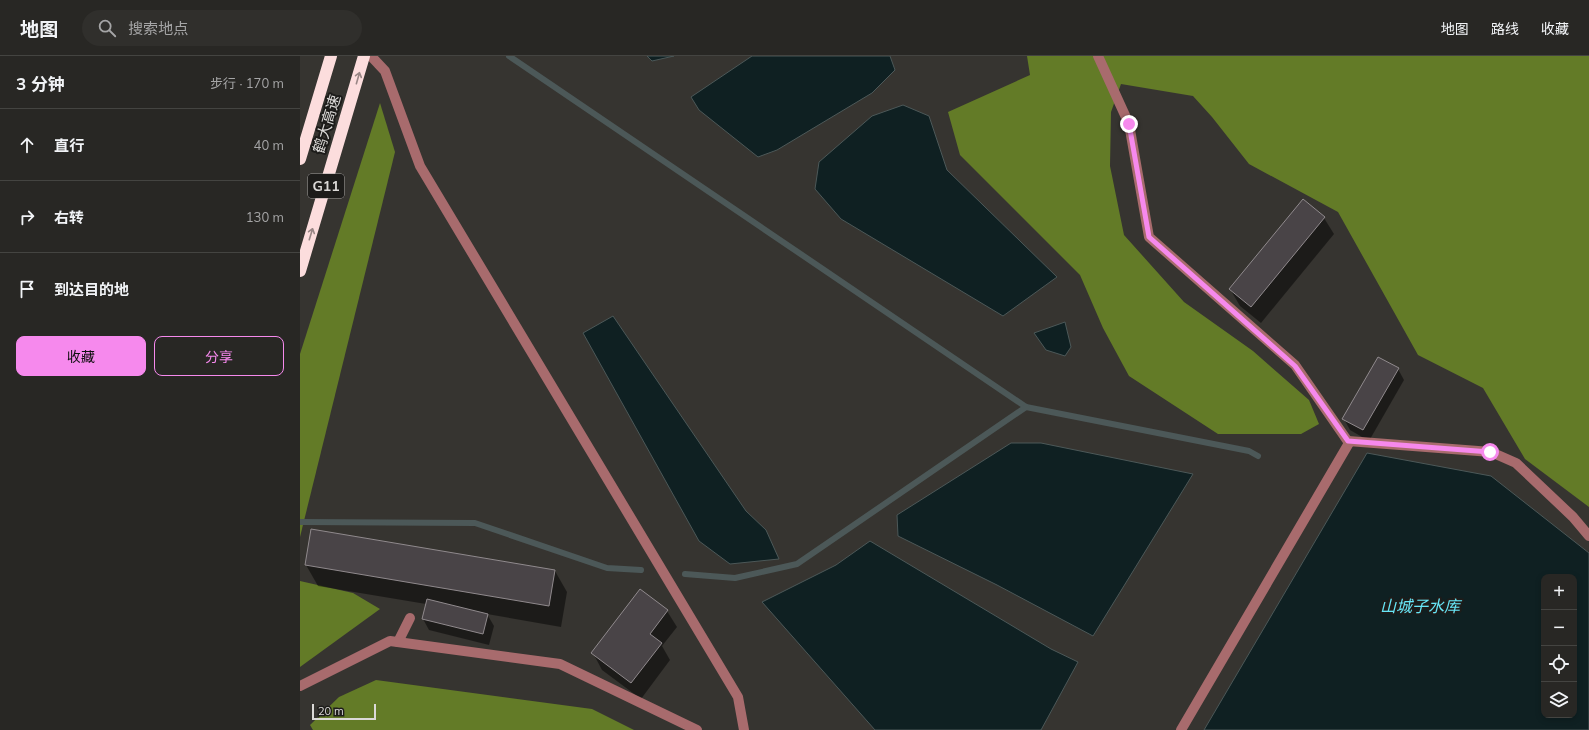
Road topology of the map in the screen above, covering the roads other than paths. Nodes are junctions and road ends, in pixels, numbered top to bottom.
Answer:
1 (331, 56) edge
2 (364, 56) edge
3 (371, 56) edge
4 (1098, 56) edge
5 (322, 86) junction
6 (300, 147) edge
7 (300, 159) edge
8 (300, 271) edge
9 (1348, 441) junction
10 (1589, 536) edge
11 (410, 618) dead end
12 (398, 642) junction
13 (300, 686) edge
14 (697, 730) edge
15 (744, 730) edge
16 (1182, 730) edge

1 - 5 highway, 鹤大高速 / G11
8 -> 2 highway, 鹤大高速 / G11
3 - 15 street
4 - 9 street
5 - 6 highway
5 - 7 highway, 鹤大高速 / G11
9 - 10 street
9 - 16 street
11 - 12 street
12 - 13 street
12 - 14 street

